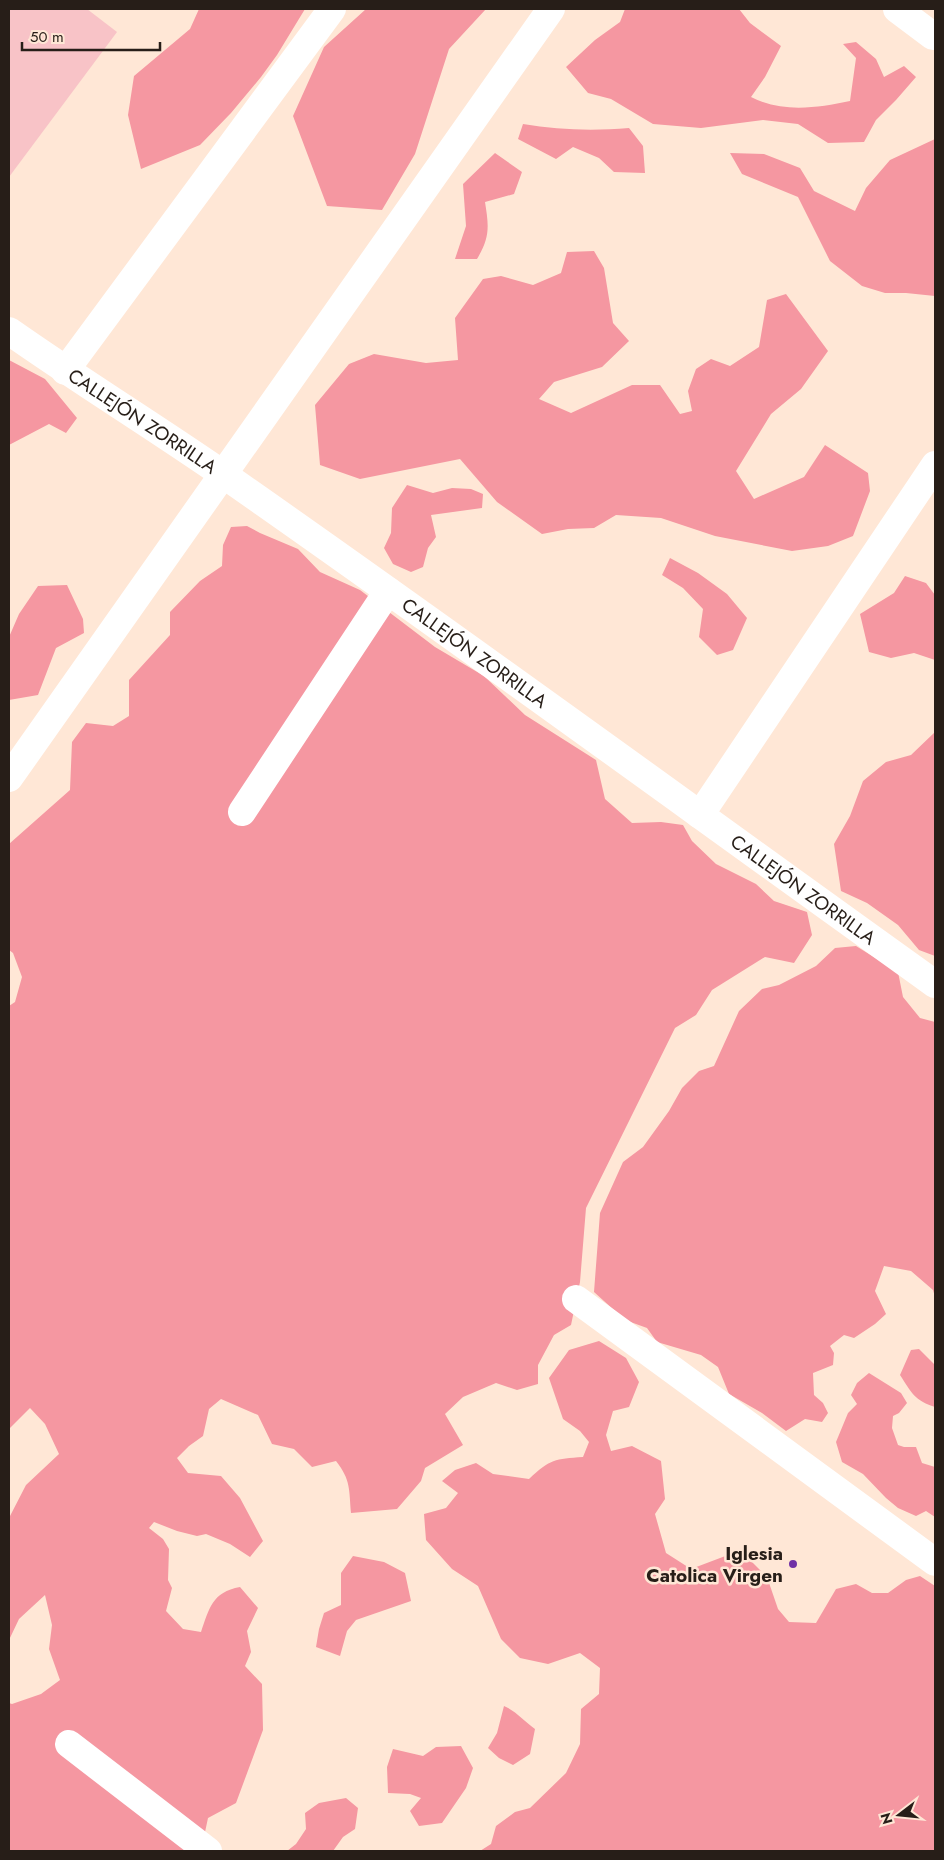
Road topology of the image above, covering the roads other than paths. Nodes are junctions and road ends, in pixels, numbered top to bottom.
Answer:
1 (332, 9) edge
2 (551, 9) edge
3 (897, 9) edge
4 (934, 34) edge
5 (9, 331) edge
6 (65, 370) junction
7 (935, 465) edge
8 (223, 474) junction
9 (388, 591) junction
10 (9, 778) edge
11 (242, 812) dead end
12 (700, 815) junction
13 (935, 984) edge
14 (576, 1299) dead end
15 (935, 1562) edge
16 (69, 1744) dead end
17 (208, 1851) edge

1 - 6 street
2 - 8 street
3 - 4 street
5 - 6 street, CALLEJÓN ZORRILLA
6 - 8 street, CALLEJÓN ZORRILLA
7 - 12 street
8 - 9 street, CALLEJÓN ZORRILLA
8 - 10 street
9 - 11 street
9 - 12 street, CALLEJÓN ZORRILLA
12 - 13 street, CALLEJÓN ZORRILLA
14 - 15 street
16 - 17 street

